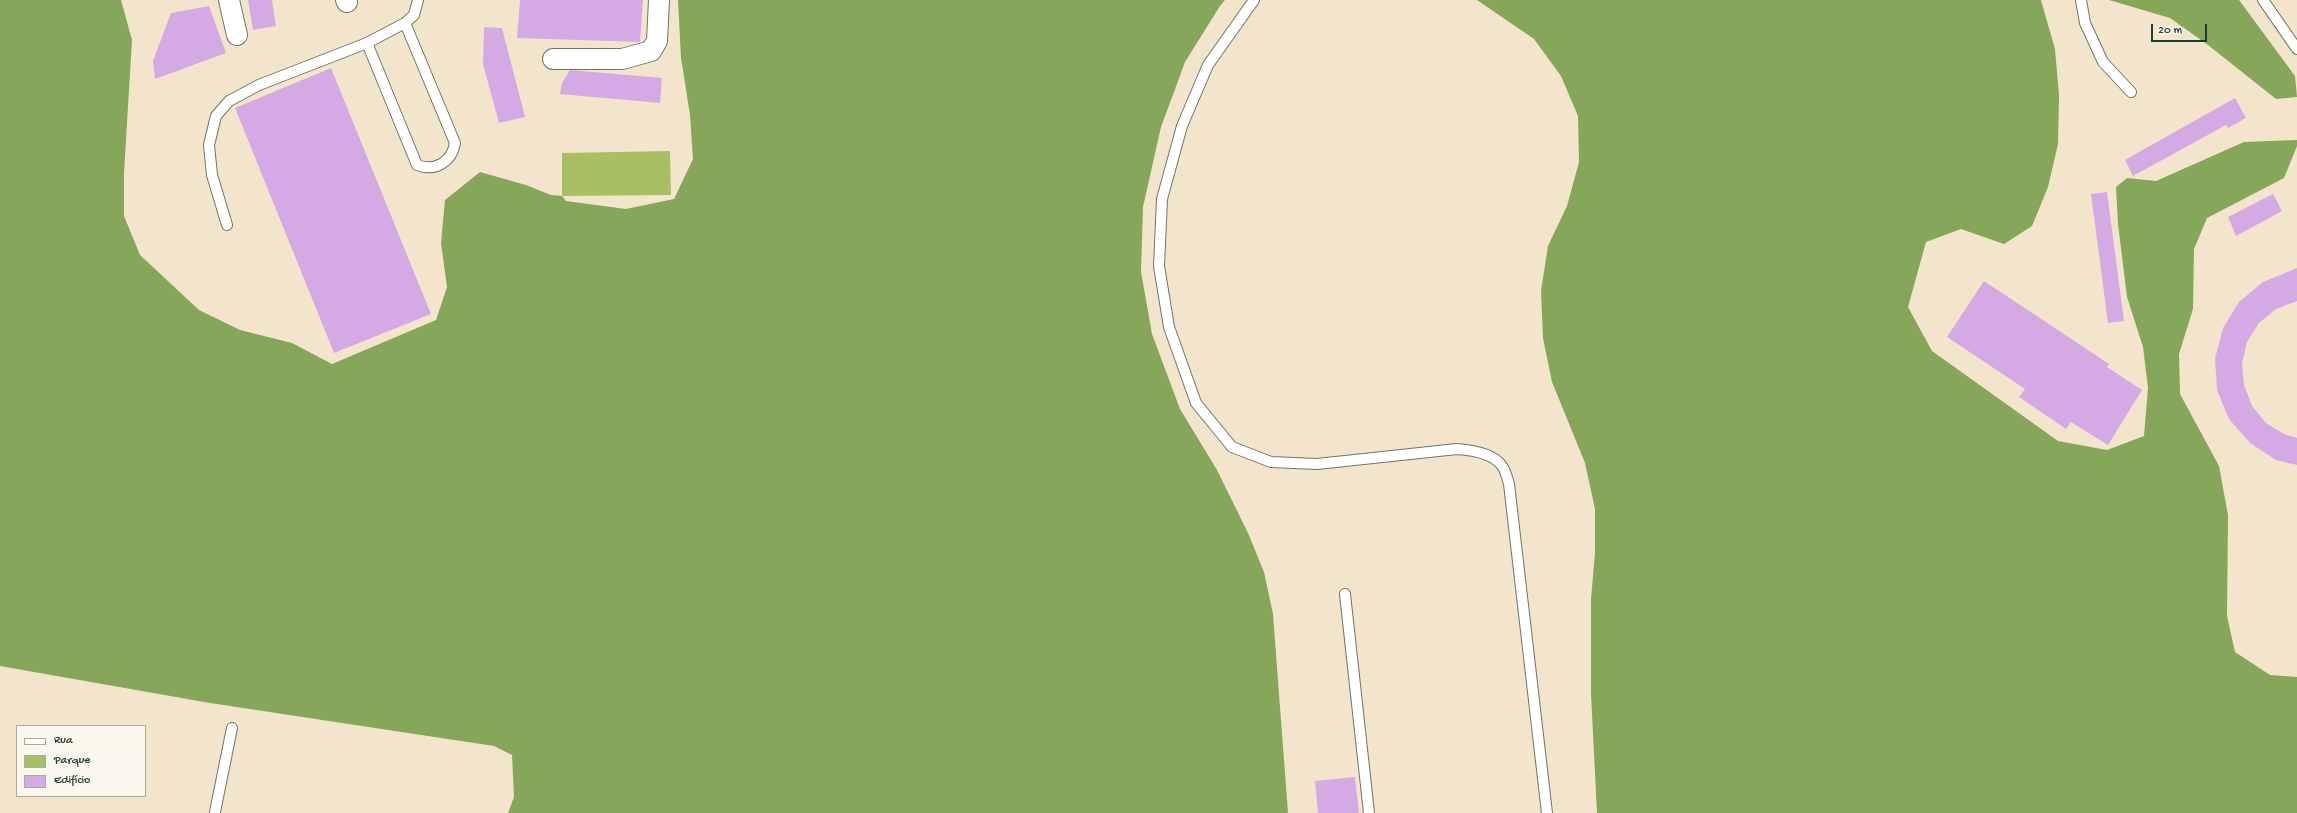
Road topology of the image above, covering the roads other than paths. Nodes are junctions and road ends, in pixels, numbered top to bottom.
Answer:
1 (229, 0) edge
2 (418, 0) edge
3 (659, 0) edge
4 (1254, 0) edge
5 (2081, 0) edge
6 (2263, 0) edge
7 (405, 23) junction
8 (237, 35) dead end
9 (366, 43) junction
10 (2297, 49) edge
11 (553, 58) dead end
12 (2131, 92) dead end
13 (227, 225) dead end
14 (1345, 594) dead end
15 (232, 728) dead end
16 (215, 812) edge
17 (1369, 813) edge
18 (1546, 813) edge

1 - 8 street
2 - 7 lane
3 - 11 street
4 - 18 lane
5 - 12 lane
6 - 10 lane
7 - 9 lane
7 - 9 lane
9 - 13 lane
14 - 17 lane
15 - 16 lane

